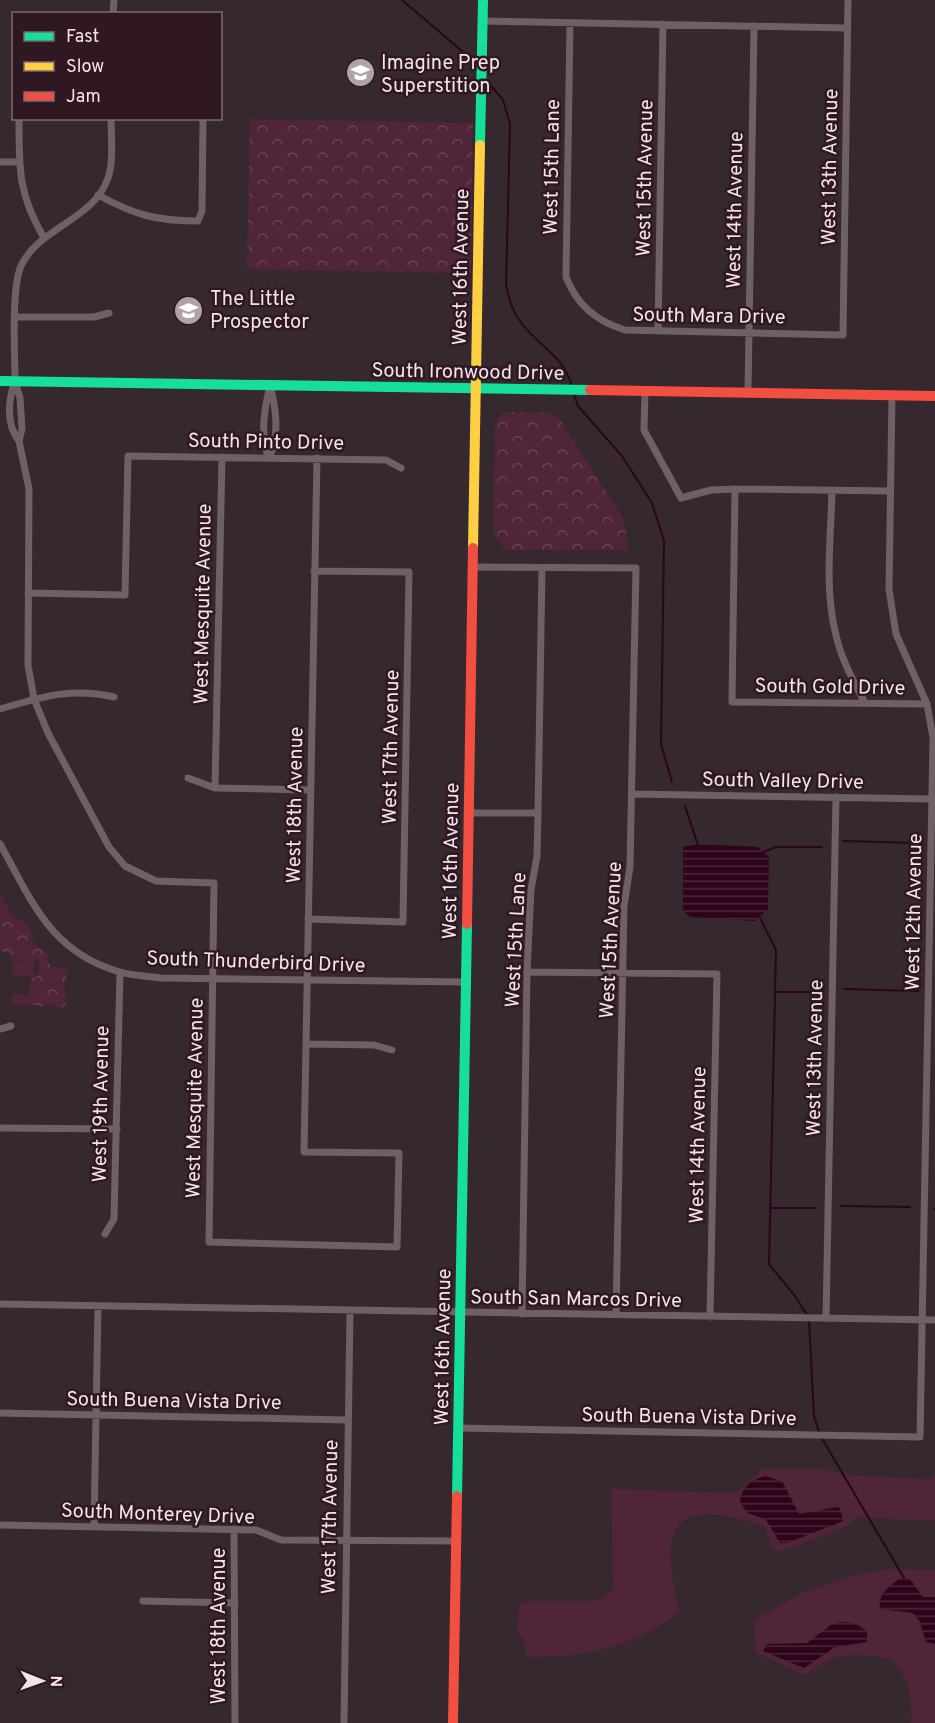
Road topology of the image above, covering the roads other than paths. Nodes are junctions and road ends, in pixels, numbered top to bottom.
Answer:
1 (483, 0) edge
2 (848, 0) edge
3 (482, 21) junction
4 (570, 23) junction
5 (663, 24) junction
6 (754, 26) junction
7 (847, 28) junction
8 (20, 120) edge
9 (111, 120) edge
10 (203, 120) edge
11 (0, 162) edge
12 (19, 162) junction
13 (98, 195) junction
14 (44, 238) junction
15 (583, 306) joint
16 (109, 313) dead end
17 (16, 317) junction
18 (658, 331) junction
19 (749, 333) junction
20 (843, 335) joint
21 (0, 381) edge
22 (15, 381) junction
23 (270, 386) junction
24 (476, 389) junction
25 (645, 391) junction
26 (748, 393) junction
27 (892, 396) junction
28 (935, 396) edge
29 (222, 457) junction
30 (269, 458) junction
31 (316, 458) junction
32 (401, 468) dead end
33 (735, 489) junction
34 (832, 490) junction
35 (890, 491) junction
36 (472, 567) junction
37 (542, 568) junction
38 (314, 571) junction
39 (28, 593) junction
40 (114, 697) dead end
41 (34, 699) junction
42 (864, 704) junction
43 (927, 704) junction
44 (0, 709) edge
45 (188, 778) dead end
46 (215, 788) junction
47 (310, 790) junction
48 (632, 794) junction
49 (836, 797) junction
50 (932, 799) junction
51 (469, 813) junction
52 (538, 813) junction
53 (0, 844) edge
54 (932, 909) edge
55 (308, 920) junction
56 (120, 972) junction
57 (527, 972) junction
58 (622, 973) junction
59 (213, 978) junction
60 (307, 979) junction
61 (465, 982) junction
62 (11, 1026) dead end
63 (0, 1029) edge
64 (306, 1044) junction
65 (392, 1050) dead end
66 (0, 1128) edge
67 (117, 1129) junction
68 (105, 1234) dead end
69 (397, 1246) joint
70 (0, 1305) edge
71 (98, 1306) junction
72 (350, 1311) junction
73 (460, 1313) junction
74 (522, 1314) junction
75 (616, 1315) junction
76 (710, 1317) junction
77 (826, 1319) junction
78 (922, 1320) junction
79 (935, 1320) edge
80 (0, 1413) edge
81 (96, 1415) junction
82 (347, 1420) junction
83 (458, 1428) junction
84 (920, 1437) joint
85 (0, 1525) edge
86 (94, 1527) junction
87 (234, 1529) junction
88 (345, 1540) junction
89 (457, 1540) junction
90 (143, 1601) dead end
91 (235, 1603) junction
92 (235, 1723) edge
93 (344, 1723) edge
94 (453, 1723) edge

1 - 3 street, West 16th Avenue
2 - 7 street, West 13th Avenue
3 - 4 street
3 - 24 street, West 16th Avenue
4 - 5 street
4 - 15 street, West 15th Lane
5 - 6 street
5 - 18 street, West 15th Avenue
6 - 7 street
6 - 19 street, West 14th Avenue
7 - 20 street, West 13th Avenue
8 - 12 street
9 - 13 street
10 - 13 street
11 - 12 street
12 - 14 street
13 - 14 street
14 - 17 street
15 - 18 street, South Mara Drive
16 - 17 street
17 - 22 street
18 - 19 street, South Mara Drive
19 - 20 street, South Mara Drive
19 - 26 street, West 14th Avenue
21 - 22 street, South Ironwood Drive
22 - 23 street, South Ironwood Drive
22 - 39 street
23 - 24 street, South Ironwood Drive
23 - 30 street
24 - 25 street, South Ironwood Drive
24 - 36 street, West 16th Avenue
25 - 26 street, South Ironwood Drive
25 - 33 street
26 - 27 street, South Ironwood Drive
27 - 28 street, South Ironwood Drive
27 - 35 street, West 12th Avenue
29 - 30 street, South Pinto Drive
29 - 39 street, South Pinto Drive
29 - 46 street, West Mesquite Avenue
30 - 31 street, South Pinto Drive
31 - 32 street, South Pinto Drive
31 - 38 street, West 18th Avenue
33 - 34 street
33 - 42 street, South Gold Drive
34 - 35 street
34 - 42 street
35 - 43 street, West 12th Avenue
36 - 37 street
36 - 51 street, West 16th Avenue
37 - 48 street, West 15th Avenue
37 - 52 street, West 15th Lane
38 - 47 street, West 18th Avenue
38 - 55 street, West 17th Avenue
39 - 41 street
40 - 41 street
41 - 44 street
41 - 59 street, West Mesquite Avenue
42 - 43 street, South Gold Drive
43 - 50 street, West 12th Avenue
45 - 46 street
46 - 47 street
47 - 55 street, West 18th Avenue
48 - 49 street, South Valley Drive
48 - 58 street, West 15th Avenue
49 - 50 street, South Valley Drive
49 - 77 street, West 13th Avenue
50 - 54 street, West 12th Avenue
51 - 52 street
51 - 61 street, West 16th Avenue
52 - 57 street, West 15th Lane
53 - 56 street, South Thunderbird Drive
54 - 78 street, West 12th Avenue
55 - 60 street, West 18th Avenue
56 - 59 street, South Thunderbird Drive
56 - 67 street, West 19th Avenue
57 - 58 street
57 - 74 street, West 15th Lane
58 - 75 street, West 15th Avenue
58 - 76 street, West 14th Avenue
59 - 60 street, South Thunderbird Drive
59 - 69 street, West Mesquite Avenue
60 - 61 street, South Thunderbird Drive
60 - 64 street, West 18th Avenue
61 - 73 street, West 16th Avenue
62 - 63 street
64 - 65 street
64 - 69 street, West 18th Avenue
66 - 67 street
67 - 68 street, West 19th Avenue
70 - 71 street, South San Marcos Drive
71 - 72 street, South San Marcos Drive
71 - 81 street
72 - 73 street, South San Marcos Drive
72 - 82 street, West 17th Avenue
73 - 74 street, South San Marcos Drive
73 - 83 street, West 16th Avenue
74 - 75 street, South San Marcos Drive
75 - 76 street, South San Marcos Drive
76 - 77 street, South San Marcos Drive
77 - 78 street, South San Marcos Drive
78 - 79 street, South San Marcos Drive
78 - 84 street, West 12th Avenue
80 - 81 street, South Buena Vista Drive
81 - 82 street, South Buena Vista Drive
81 - 86 street
82 - 88 street, West 17th Avenue
83 - 84 street, South Buena Vista Drive
83 - 89 street, West 16th Avenue
85 - 86 street, South Monterey Drive
86 - 87 street, South Monterey Drive
87 - 88 street, South Monterey Drive
87 - 91 street, West 18th Avenue
88 - 89 street, South Monterey Drive
88 - 93 street, West 17th Avenue
89 - 94 street, West 16th Avenue
90 - 91 street
91 - 92 street, West 18th Avenue

